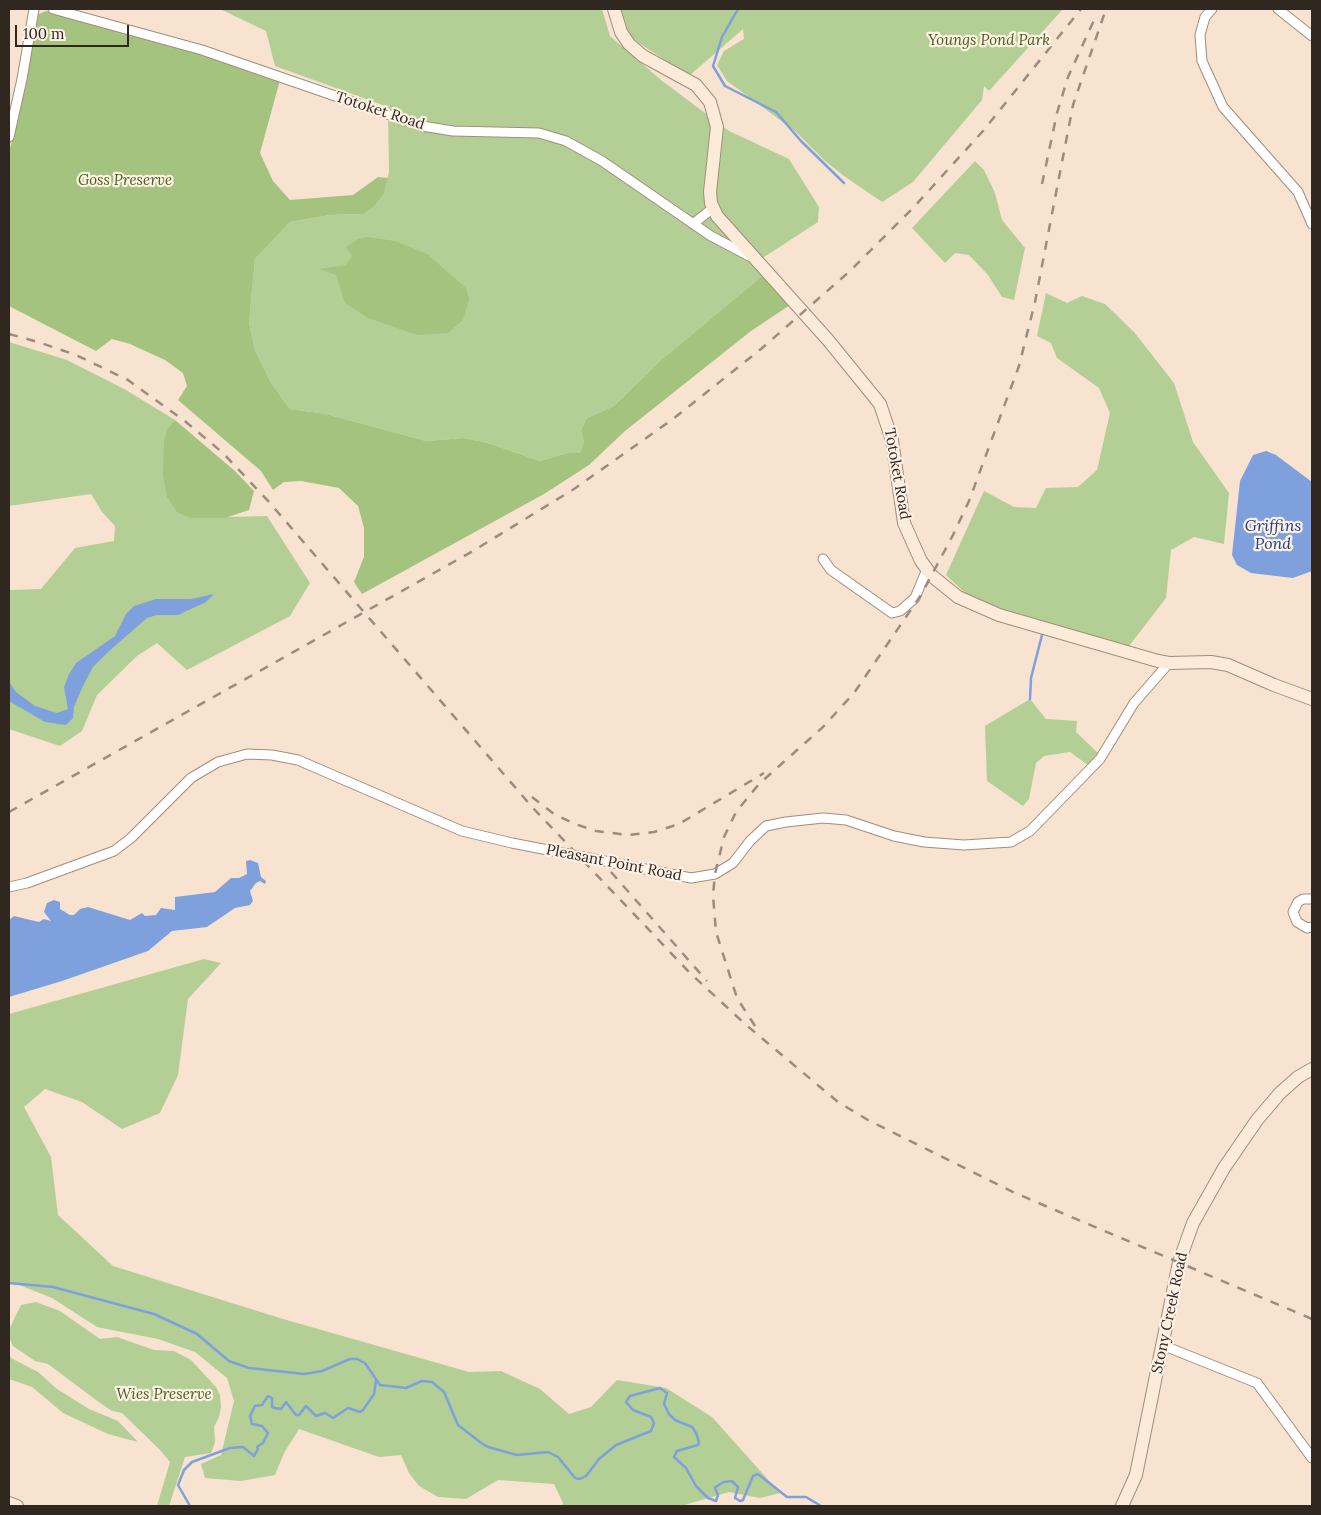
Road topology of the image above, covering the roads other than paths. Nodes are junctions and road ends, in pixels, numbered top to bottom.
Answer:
1 (34, 9) edge
2 (53, 9) edge
3 (614, 9) edge
4 (1212, 9) edge
5 (1278, 9) edge
6 (1312, 36) edge
7 (9, 137) edge
8 (713, 208) junction
9 (693, 224) junction
10 (1312, 224) edge
11 (752, 257) junction
12 (823, 559) dead end
13 (927, 570) junction
14 (1169, 663) junction
15 (1312, 699) edge
16 (9, 887) edge
17 (1312, 899) edge
18 (1312, 927) edge
19 (1312, 1069) edge
20 (1162, 1345) junction
21 (1312, 1458) edge
22 (9, 1503) edge
23 (17, 1506) edge
24 (1122, 1506) edge

1 - 7 street
2 - 9 street, Totoket Road
3 - 8 main road
4 - 10 street
5 - 6 street
8 - 9 street
8 - 11 main road
9 - 11 street, Totoket Road
11 - 13 main road, Totoket Road
12 - 13 street
13 - 14 main road, Totoket Road
14 - 15 main road, Totoket Road
14 - 16 street, Pleasant Point Road
17 - 18 street
19 - 20 main road, Stony Creek Road
20 - 21 street
20 - 24 main road, Stony Creek Road
22 - 23 main road

